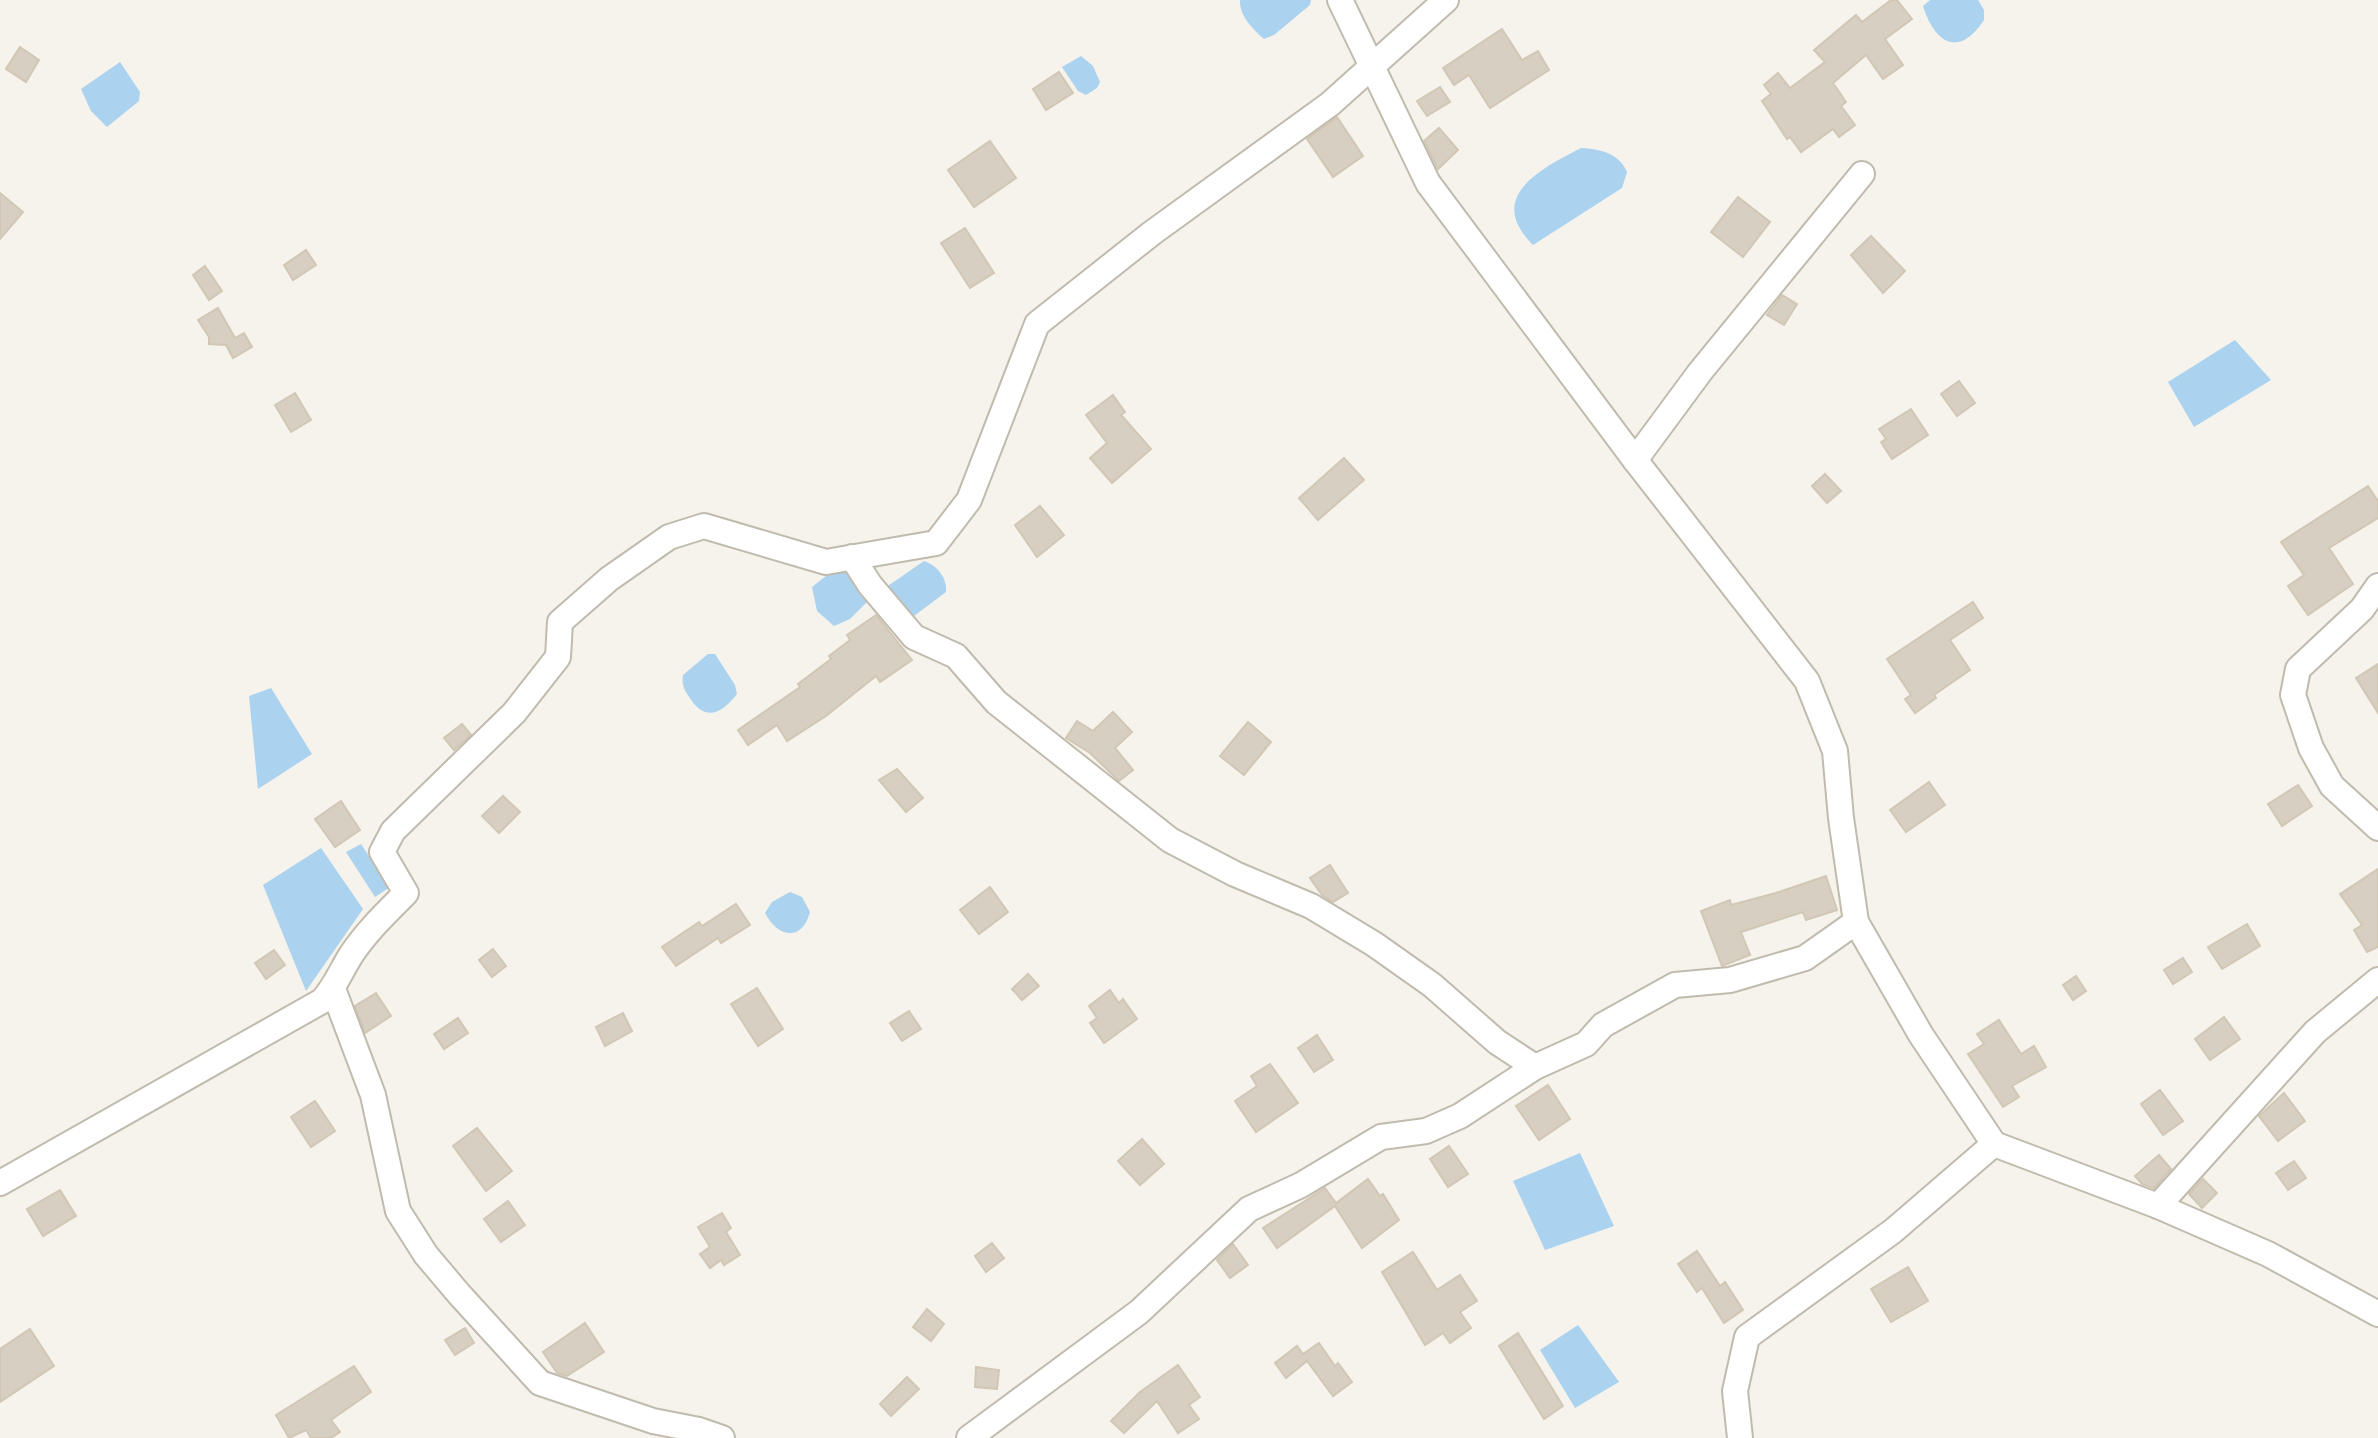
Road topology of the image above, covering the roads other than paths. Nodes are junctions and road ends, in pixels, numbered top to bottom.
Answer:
1 (1340, 0) edge
2 (1446, 0) edge
3 (1370, 66) junction
4 (1862, 174) dead end
5 (1634, 460) junction
6 (852, 557) junction
7 (2378, 586) edge
8 (2378, 828) edge
9 (1856, 922) junction
10 (2378, 980) edge
11 (333, 989) junction
12 (1535, 1067) junction
13 (1994, 1144) junction
14 (0, 1183) edge
15 (2158, 1206) junction
16 (2378, 1314) edge
17 (722, 1438) edge
18 (970, 1438) edge
19 (1740, 1438) edge

1 - 3 street
2 - 3 street
3 - 5 street
3 - 6 street
4 - 5 street
5 - 9 street
6 - 11 street
6 - 12 street
7 - 8 street
9 - 12 street
9 - 13 street
10 - 15 street
11 - 14 street
11 - 17 street
12 - 18 street
13 - 15 street
13 - 19 street
15 - 16 street

